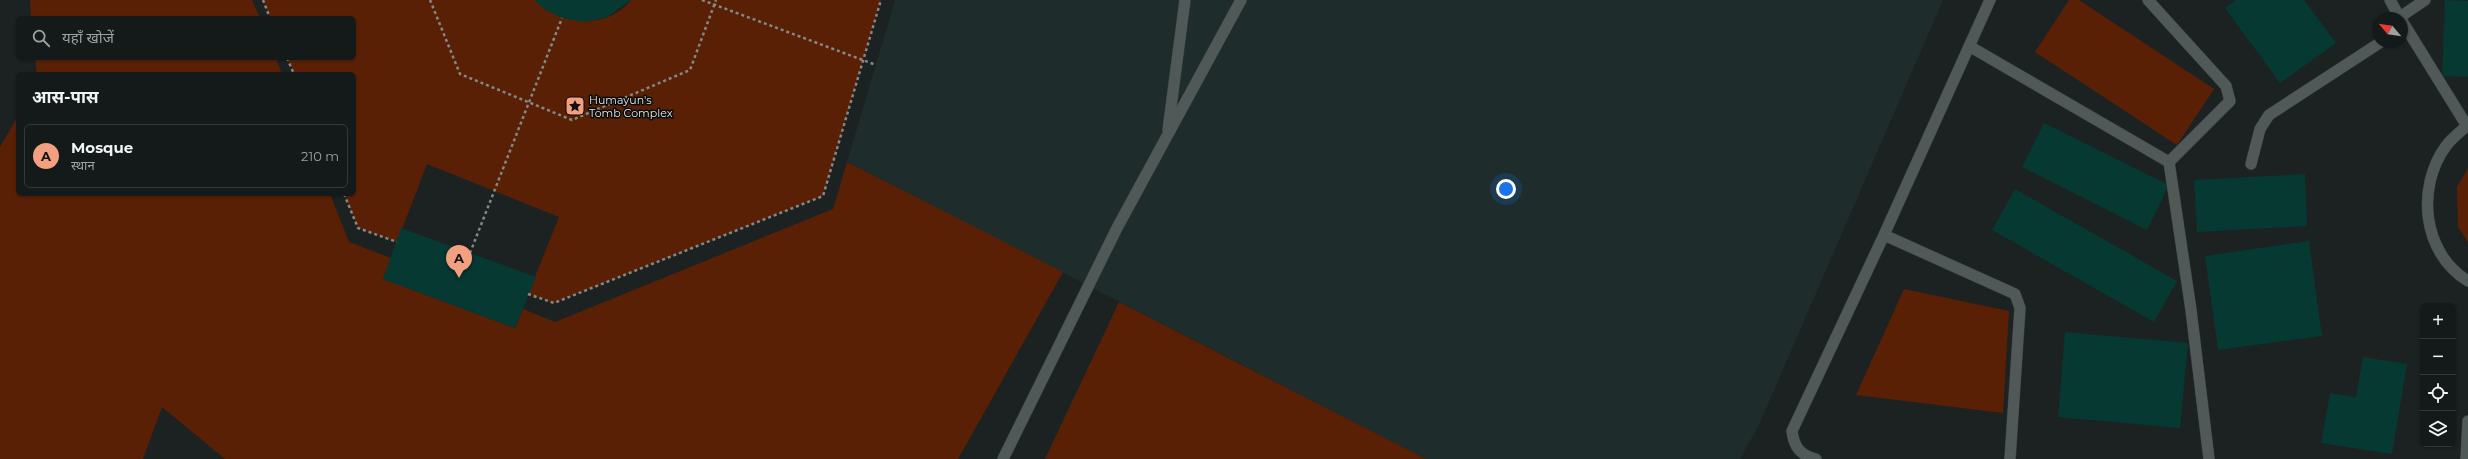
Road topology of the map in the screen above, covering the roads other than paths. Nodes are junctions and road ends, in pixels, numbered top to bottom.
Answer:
1 (1185, 0) edge
2 (1241, 0) edge
3 (1990, 0) edge
4 (2148, 0) edge
5 (2390, 0) edge
6 (2426, 0) edge
7 (2397, 12) edge
8 (2408, 16) edge
9 (2408, 31) edge
10 (1969, 46) junction
11 (2372, 48) edge
12 (2468, 126) edge
13 (1167, 139) junction
14 (2169, 162) junction
15 (2251, 164) dead end
16 (1884, 235) junction
17 (2468, 281) edge
18 (2468, 421) edge
19 (1003, 459) edge
20 (1816, 459) edge
21 (2010, 459) edge
22 (2209, 459) edge
23 (2466, 459) edge

1 - 13 street
2 - 13 street
3 - 10 street
4 - 14 street
5 - 7 street
6 - 8 street
9 - 12 street
10 - 14 street
10 - 16 street
11 - 15 street
12 - 17 street
13 - 19 street
14 - 22 street
16 - 20 street
16 - 21 street
18 - 23 street

